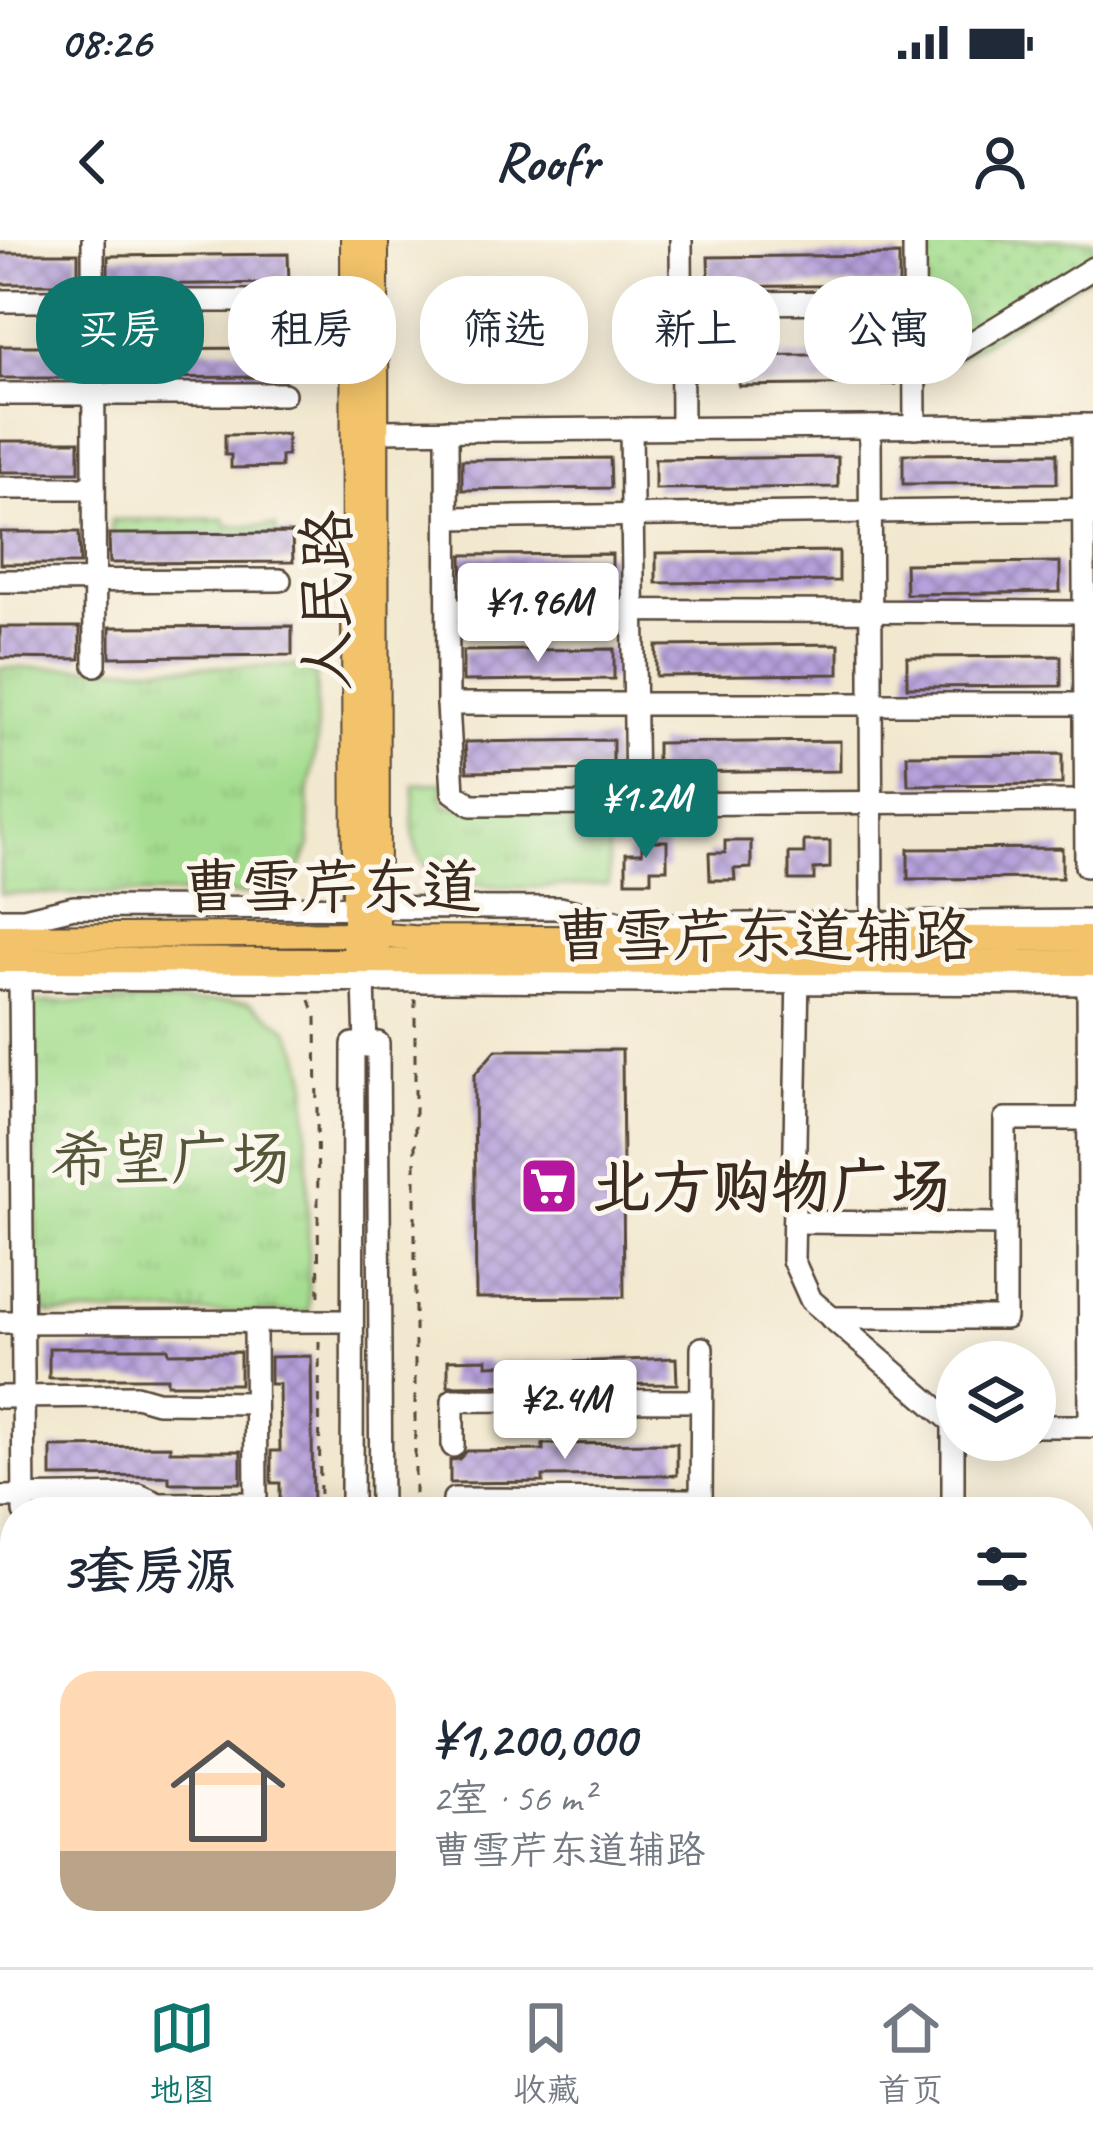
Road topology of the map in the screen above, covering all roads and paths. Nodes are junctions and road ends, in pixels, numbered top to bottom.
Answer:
1 (94, 240) edge
2 (352, 240) edge
3 (376, 240) edge
4 (682, 240) edge
5 (914, 240) edge
6 (1093, 268) edge
7 (94, 276) edge
8 (682, 276) edge
9 (915, 276) edge
10 (0, 301) edge
11 (36, 301) edge
12 (972, 342) edge
13 (94, 384) edge
14 (682, 384) edge
15 (916, 384) edge
16 (0, 394) edge
17 (284, 394) dead end
18 (94, 395) junction
19 (1088, 425) edge
20 (870, 427) junction
21 (915, 427) junction
22 (682, 428) junction
23 (632, 429) junction
24 (376, 430) junction
25 (447, 430) junction
26 (0, 488) edge
27 (94, 488) junction
28 (1088, 509) edge
29 (870, 512) junction
30 (633, 515) junction
31 (448, 518) junction
32 (0, 580) edge
33 (280, 580) dead end
34 (94, 581) junction
35 (448, 610) junction
36 (634, 611) junction
37 (871, 611) junction
38 (1089, 611) edge
39 (94, 665) dead end
40 (448, 704) junction
41 (635, 704) junction
42 (871, 704) junction
43 (1089, 704) edge
44 (1089, 801) edge
45 (872, 802) junction
46 (636, 803) junction
47 (1086, 866) dead end
48 (367, 908) junction
49 (0, 919) edge
50 (1093, 921) edge
51 (872, 922) junction
52 (0, 937) edge
53 (1093, 939) edge
54 (366, 954) junction
55 (0, 960) edge
56 (798, 973) junction
57 (1091, 977) edge
58 (10, 979) edge
59 (293, 981) junction
60 (423, 981) junction
61 (366, 1046) junction
62 (1091, 1119) edge
63 (1091, 1219) edge
64 (794, 1222) junction
65 (1005, 1224) junction
66 (831, 1318) junction
67 (319, 1321) junction
68 (351, 1321) junction
69 (10, 1322) edge
70 (255, 1322) junction
71 (1091, 1322) edge
72 (702, 1348) dead end
73 (11, 1397) edge
74 (701, 1401) junction
75 (255, 1403) junction
76 (936, 1409) edge
77 (1056, 1426) edge
78 (1091, 1426) edge
79 (453, 1446) dead end
80 (954, 1461) edge
81 (23, 1497) edge
82 (113, 1497) edge
83 (143, 1497) edge
84 (256, 1497) edge
85 (320, 1497) edge
86 (352, 1497) edge
87 (381, 1497) edge
88 (415, 1497) edge
89 (701, 1497) edge
90 (953, 1497) edge

1 - 7 street
2 - 48 main road, 人民路
3 - 24 main road, 人民路
4 - 8 street
5 - 9 street
6 - 12 street
10 - 11 street
13 - 18 street
14 - 22 street
15 - 21 street
16 - 18 street
17 - 18 street
18 - 27 street
19 - 21 street
19 - 28 street
20 - 21 street
20 - 22 street
20 - 29 street
22 - 23 street
23 - 25 street
23 - 30 street
24 - 25 street
24 - 48 main road, 人民路
25 - 31 street
26 - 27 street
27 - 34 street
28 - 29 street
28 - 38 street
29 - 30 street
29 - 37 street
30 - 31 street
30 - 36 street
31 - 35 street
32 - 34 street
33 - 34 street
34 - 39 street
35 - 36 street
35 - 40 street
36 - 37 street
36 - 41 street
37 - 38 street
37 - 42 street
38 - 43 street
40 - 41 street
40 - 46 street
41 - 42 street
41 - 46 street
42 - 43 street
42 - 45 street
43 - 44 street
44 - 45 street
44 - 47 street
45 - 46 street
45 - 51 street
48 - 49 street, 曹雪芹东道辅路
48 - 51 street, 曹雪芹东道辅路
48 - 54 main road, 人民路
50 - 51 street, 曹雪芹东道辅路
52 - 54 main road, 曹雪芹东道
53 - 54 main road, 曹雪芹东道
54 - 55 main road, 曹雪芹东道
54 - 56 main road, 曹雪芹东道
54 - 59 street, 曹雪芹东道辅路
54 - 60 street, 曹雪芹东道辅路
54 - 61 street, 人民路
56 - 57 main road, 曹雪芹东道
56 - 60 street, 曹雪芹东道辅路
56 - 64 street
57 - 62 street
58 - 59 street, 曹雪芹东道辅路
58 - 69 street
59 - 67 path
60 - 88 path
61 - 68 street, 人民路
61 - 87 street, 人民路
62 - 63 street
62 - 65 street
63 - 71 street
64 - 65 street
64 - 66 street
65 - 66 street
66 - 76 street
67 - 68 street
67 - 70 street
67 - 85 path
68 - 86 street, 人民路
69 - 70 street
69 - 73 street
70 - 75 street
71 - 78 street
72 - 74 street
73 - 75 street
73 - 81 street
74 - 79 street
74 - 89 street
75 - 84 street
77 - 78 street
80 - 90 street
82 - 83 street

